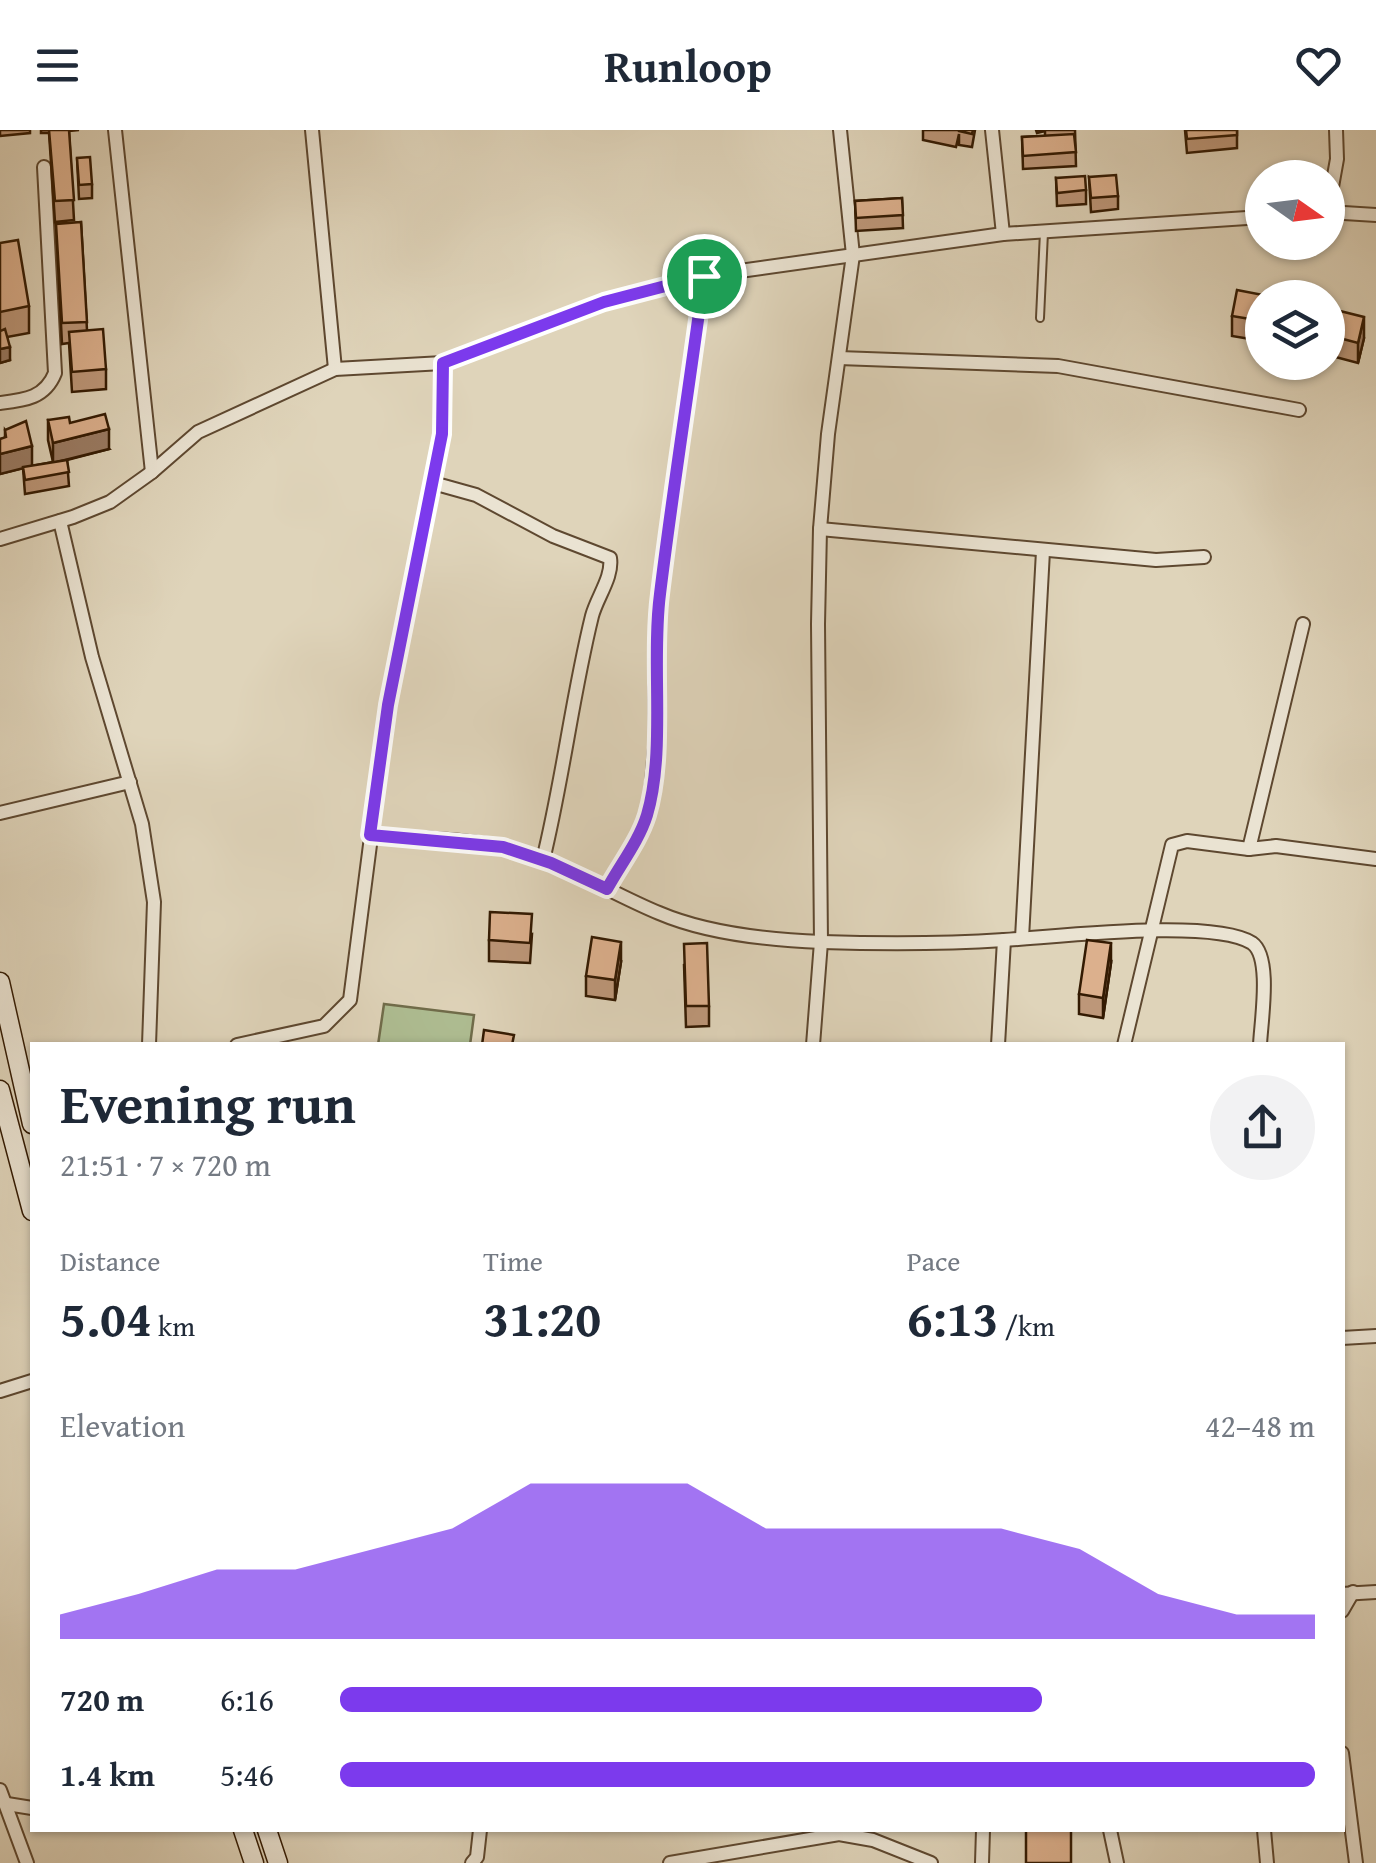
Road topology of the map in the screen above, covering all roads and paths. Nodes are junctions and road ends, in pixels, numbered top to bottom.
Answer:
1 (116, 130) edge
2 (312, 130) edge
3 (840, 130) edge
4 (992, 130) edge
5 (1336, 130) edge
6 (1337, 160) edge
7 (44, 167) dead end
8 (1345, 212) edge
9 (1376, 215) edge
10 (1245, 217) edge
11 (1044, 231) junction
12 (1002, 234) junction
13 (852, 255) junction
14 (704, 276) junction
15 (1040, 318) dead end
16 (839, 358) junction
17 (443, 363) junction
18 (335, 369) junction
19 (0, 403) edge
20 (1300, 410) dead end
21 (152, 472) junction
22 (433, 483) junction
23 (60, 522) junction
24 (820, 529) junction
25 (0, 539) edge
26 (1044, 550) junction
27 (1204, 557) dead end
28 (1303, 624) dead end
29 (130, 782) junction
30 (0, 812) edge
31 (370, 835) junction
32 (1250, 849) junction
33 (1376, 858) edge
34 (542, 860) junction
35 (607, 889) junction
36 (1151, 930) junction
37 (1022, 938) junction
38 (1004, 940) junction
39 (820, 942) junction
40 (0, 982) edge
41 (148, 1042) edge
42 (252, 1042) edge
43 (813, 1042) edge
44 (998, 1042) edge
45 (1125, 1042) edge
46 (1260, 1042) edge
47 (28, 1087) edge
48 (0, 1090) edge
49 (30, 1203) edge
50 (1376, 1336) edge
51 (1345, 1338) edge
52 (30, 1382) edge
53 (0, 1391) edge
54 (1376, 1592) edge
55 (1348, 1593) edge
56 (1345, 1777) edge
57 (0, 1790) edge
58 (7, 1804) junction
59 (30, 1808) edge
60 (244, 1832) edge
61 (267, 1832) edge
62 (480, 1832) edge
63 (983, 1832) edge
64 (1110, 1832) edge
65 (1264, 1832) edge
66 (738, 1857) edge
67 (27, 1863) edge
68 (254, 1863) edge
69 (278, 1863) edge
70 (472, 1863) edge
71 (670, 1863) edge
72 (932, 1863) edge
73 (982, 1863) edge
74 (1118, 1863) edge
75 (1267, 1863) edge
76 (1356, 1863) edge

1 - 21 street
2 - 18 street
3 - 13 street
4 - 12 street
5 - 6 street
7 - 19 street
8 - 9 street
10 - 11 street
11 - 12 street
11 - 15 lane
12 - 13 street
13 - 14 street
13 - 16 street
14 - 17 street
14 - 35 street
16 - 20 street
16 - 24 street
17 - 18 street
17 - 22 street
18 - 21 street
21 - 23 street
22 - 31 street
22 - 34 street
23 - 25 street
23 - 29 street
24 - 26 street
24 - 39 street
26 - 27 street
26 - 37 street
28 - 32 street
29 - 30 street
29 - 41 street
31 - 34 street
31 - 42 street
32 - 33 street
32 - 36 street
34 - 35 street
35 - 39 street
36 - 37 street
36 - 45 street
36 - 46 street
37 - 38 street
38 - 39 street
38 - 44 street
39 - 43 street
40 - 47 street
48 - 49 street
50 - 51 street
52 - 53 street
54 - 55 street
56 - 76 street
57 - 58 street
58 - 59 street
58 - 67 street
60 - 68 street
61 - 69 street
62 - 70 street
63 - 73 street
64 - 74 street
65 - 75 street
66 - 71 street
66 - 72 street

